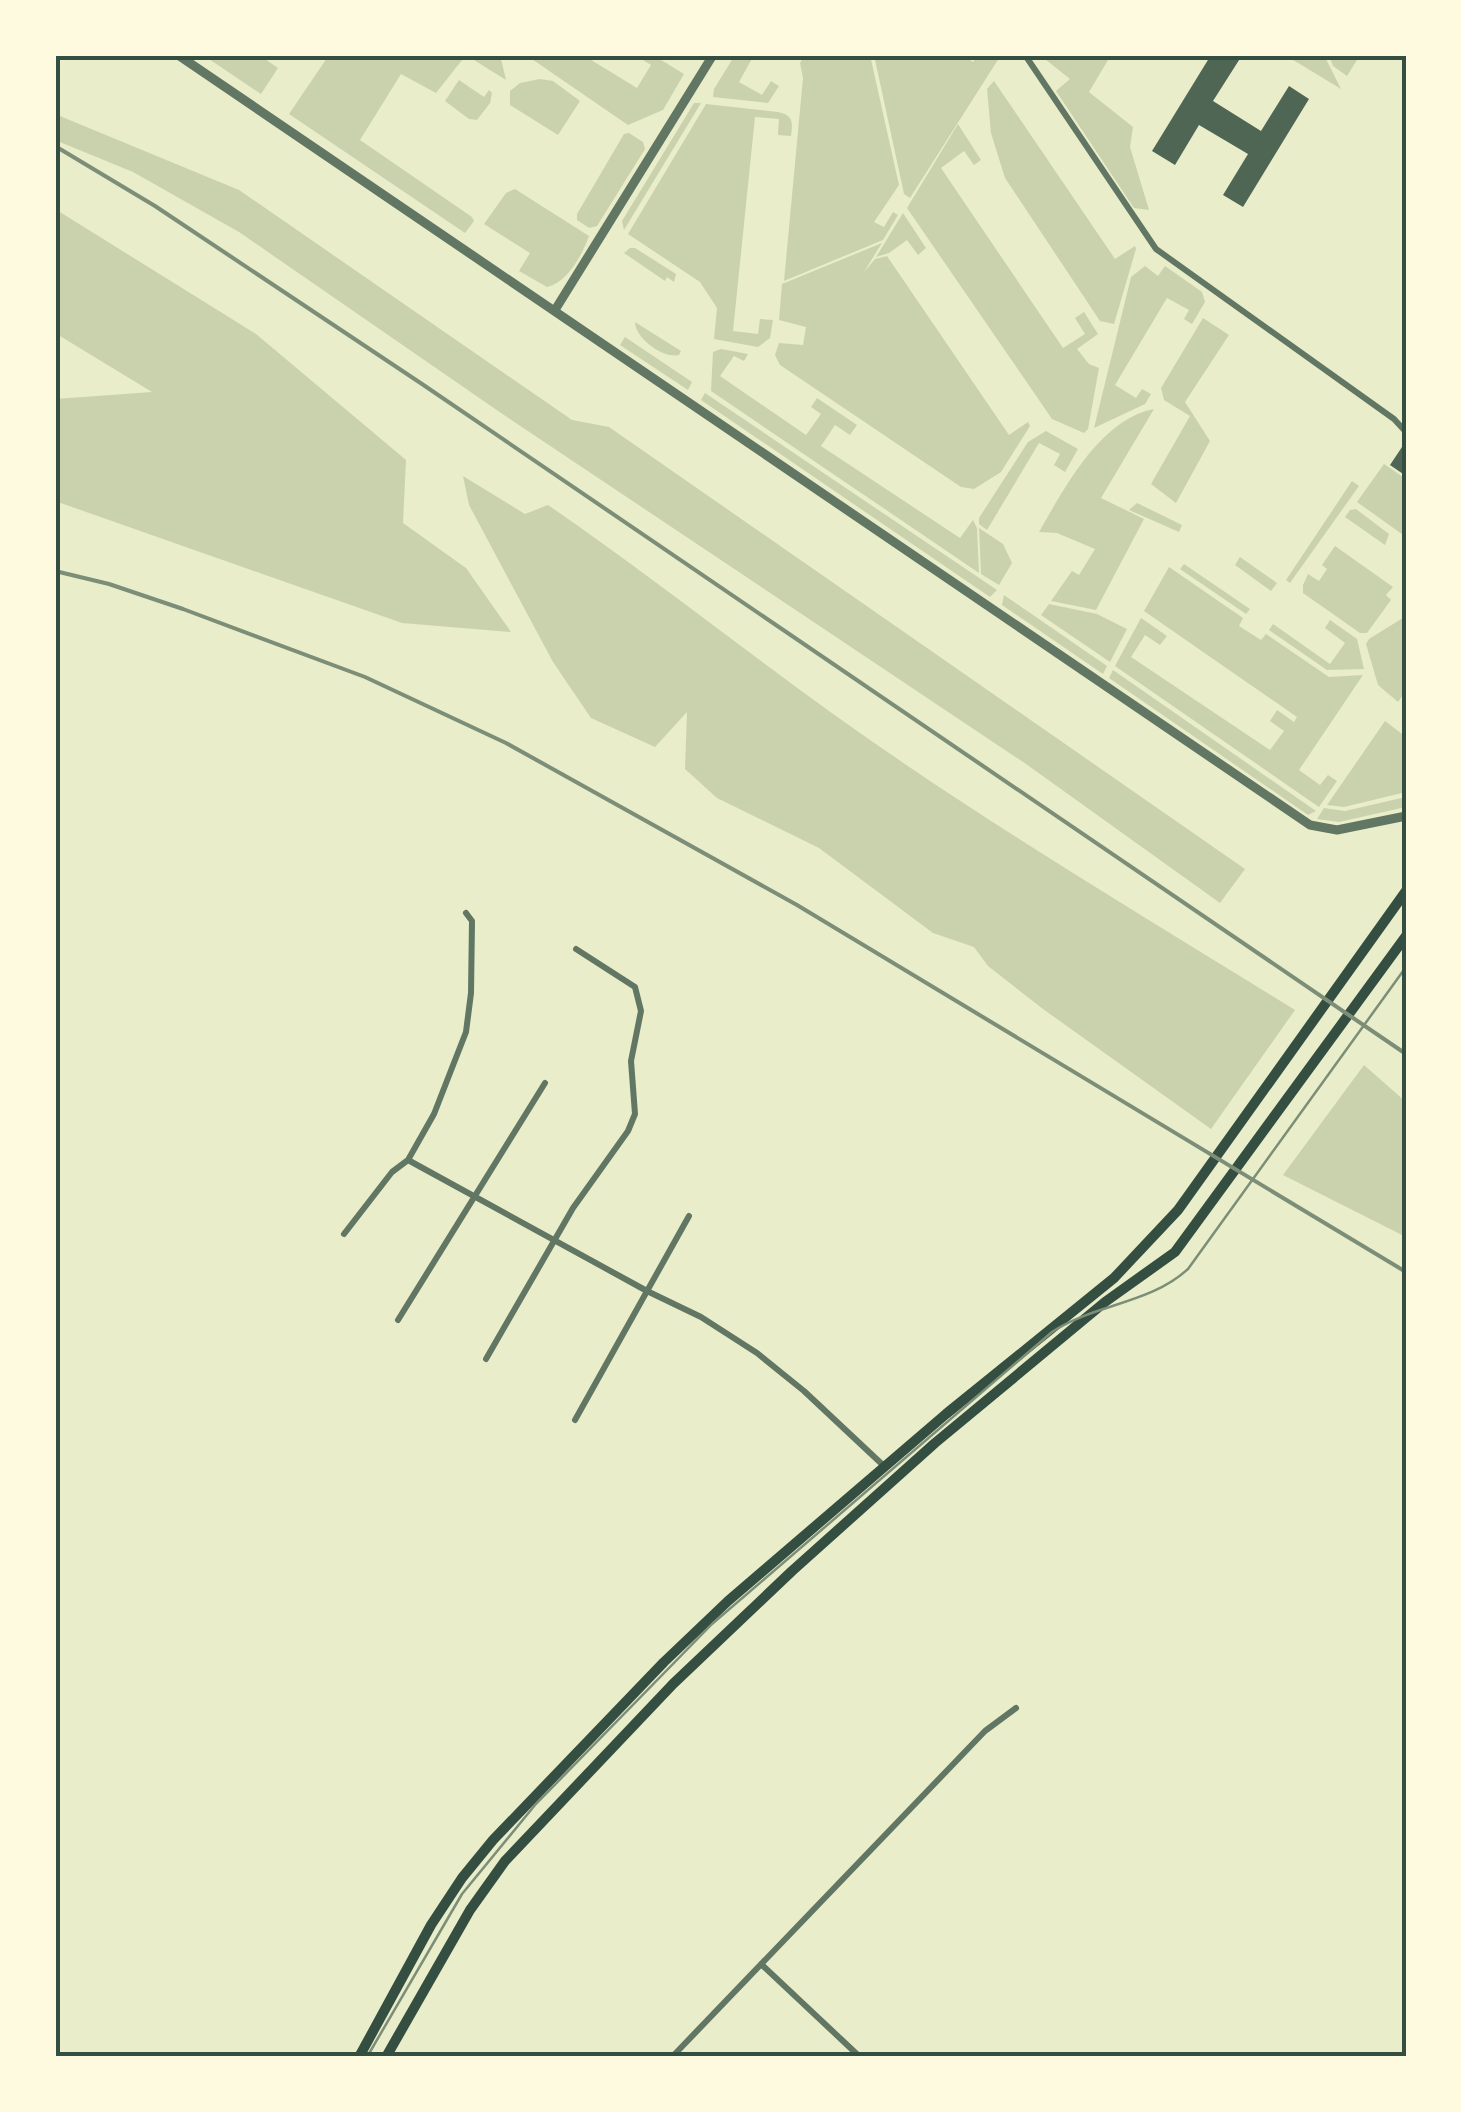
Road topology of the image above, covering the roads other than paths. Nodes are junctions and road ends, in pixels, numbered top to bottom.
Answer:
1 (178, 55) edge
2 (712, 55) edge
3 (1026, 55) edge
4 (555, 310) junction
5 (1406, 432) edge
6 (1406, 816) edge
7 (1406, 891) edge
8 (466, 912) dead end
9 (1406, 936) edge
10 (576, 949) dead end
11 (545, 1083) dead end
12 (408, 1160) junction
13 (477, 1196) junction
14 (689, 1216) dead end
15 (344, 1234) dead end
16 (557, 1240) junction
17 (647, 1291) junction
18 (398, 1320) dead end
19 (486, 1359) dead end
20 (575, 1420) dead end
21 (885, 1467) junction
22 (1016, 1708) dead end
23 (761, 1964) junction
24 (358, 2057) edge
25 (386, 2057) edge
26 (672, 2057) edge
27 (860, 2057) edge

1 - 4 street
2 - 4 street
3 - 5 street
4 - 6 street
7 - 21 main road
8 - 12 street
9 - 25 main road
10 - 16 street
11 - 13 street
12 - 13 street
12 - 15 street
13 - 16 street
13 - 18 street
14 - 17 street
16 - 17 street
16 - 19 street
17 - 20 street
17 - 21 street
21 - 24 main road
22 - 23 street
23 - 26 street
23 - 27 street

